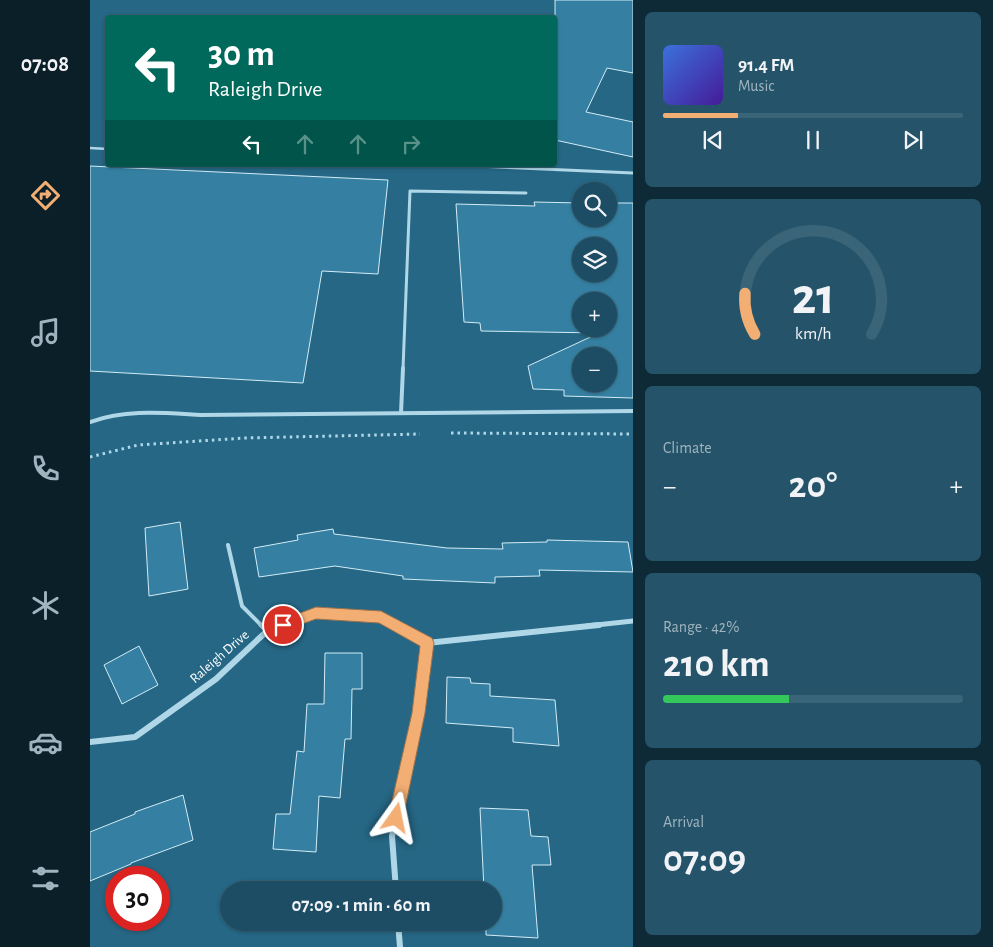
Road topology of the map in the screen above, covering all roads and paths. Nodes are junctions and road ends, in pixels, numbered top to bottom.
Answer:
1 (90, 148) edge
2 (105, 149) edge
3 (500, 167) edge
4 (633, 173) edge
5 (526, 193) dead end
6 (633, 411) edge
7 (401, 413) junction
8 (90, 422) edge
9 (426, 433) dead end
10 (446, 433) dead end
11 (633, 434) edge
12 (90, 457) edge
13 (228, 545) dead end
14 (633, 621) edge
15 (267, 630) junction
16 (427, 643) junction
17 (90, 742) edge
18 (395, 881) edge
19 (399, 931) edge
20 (400, 947) edge

1 - 2 lane
3 - 4 lane
5 - 7 lane
6 - 7 lane
7 - 8 lane
9 - 12 path
10 - 11 path
13 - 15 lane
14 - 16 street
15 - 16 street, Raleigh Drive
15 - 17 street, Raleigh Drive
16 - 18 street
19 - 20 street

